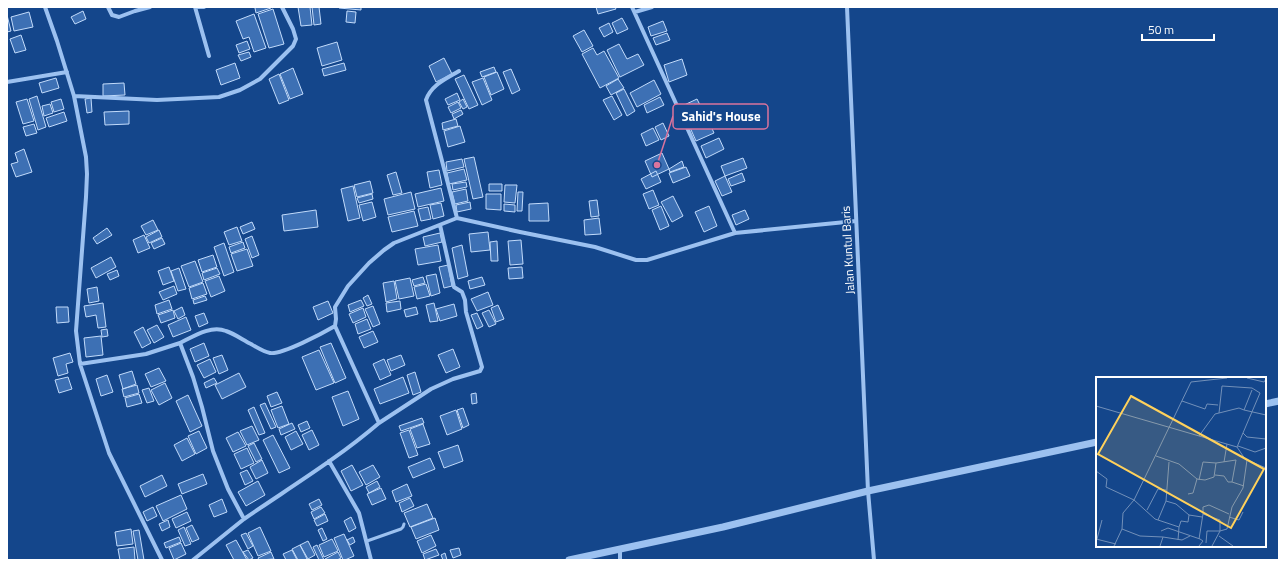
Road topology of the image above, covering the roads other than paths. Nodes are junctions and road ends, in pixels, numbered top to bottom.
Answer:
1 (45, 7) edge
2 (108, 7) edge
3 (150, 7) edge
4 (197, 7) edge
5 (204, 7) edge
6 (282, 7) edge
7 (632, 7) edge
8 (652, 7) edge
9 (847, 7) edge
10 (635, 12) junction
11 (209, 56) dead end
12 (459, 71) dead end
13 (67, 72) junction
14 (7, 82) edge
15 (74, 96) junction
16 (457, 218) junction
17 (856, 221) junction
18 (440, 225) junction
19 (734, 233) junction
20 (335, 326) junction
21 (180, 343) junction
22 (80, 364) junction
23 (1279, 401) edge
24 (1266, 404) edge
25 (379, 423) junction
26 (1096, 442) edge
27 (329, 461) junction
28 (868, 491) junction
29 (244, 519) junction
30 (404, 524) dead end
31 (367, 541) junction
32 (620, 549) junction
33 (162, 560) edge
34 (193, 560) edge
35 (371, 560) edge
36 (568, 560) edge
37 (620, 560) edge
38 (874, 560) edge

1 - 13 street
2 - 3 street
4 - 5 street
4 - 11 street
6 - 15 street
7 - 10 street
8 - 10 street
9 - 17 street, Jalan Kuntul Baris
10 - 19 street
12 - 16 street
13 - 14 street
13 - 15 street
15 - 22 street
16 - 18 street
16 - 19 street
17 - 19 street
17 - 28 street, Jalan Kuntul Baris
18 - 20 street
18 - 25 street
20 - 21 street
20 - 25 street
21 - 22 street
21 - 29 street
22 - 33 street
23 - 24 street
25 - 27 street
26 - 28 street
27 - 29 street
27 - 31 street
28 - 32 street
28 - 38 street, Jalan Kuntul Baris
29 - 34 street
30 - 31 lane
31 - 35 street
32 - 36 street
32 - 37 street

